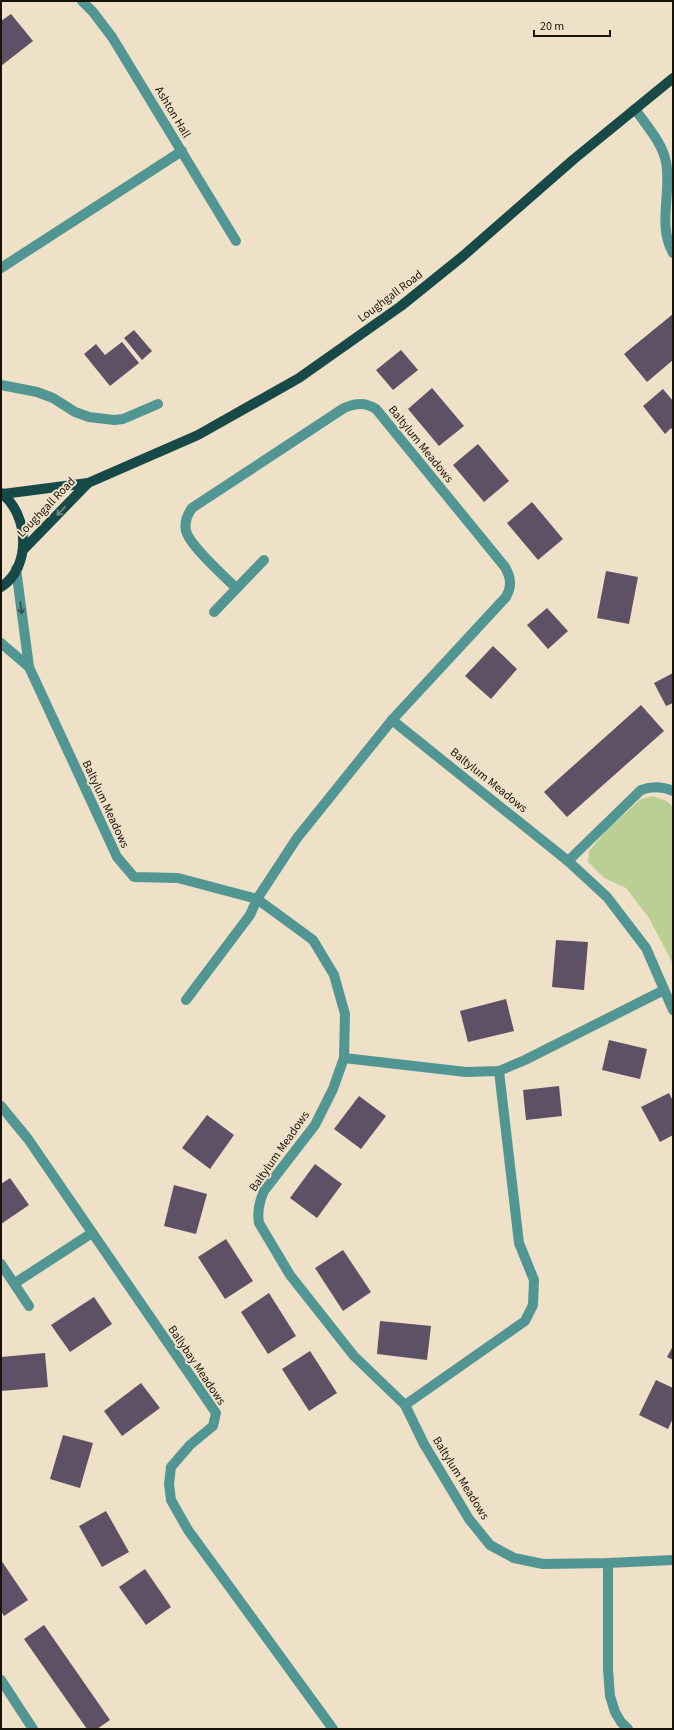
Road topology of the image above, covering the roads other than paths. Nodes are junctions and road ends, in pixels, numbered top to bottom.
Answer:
1 (82, 1) edge
2 (673, 78) edge
3 (634, 109) junction
4 (182, 151) junction
5 (236, 241) dead end
6 (673, 253) edge
7 (1, 268) edge
8 (1, 385) edge
9 (158, 404) dead end
10 (88, 483) junction
11 (2, 494) edge
12 (23, 550) junction
13 (264, 560) dead end
14 (16, 569) junction
15 (1, 588) edge
16 (236, 588) junction
17 (214, 612) dead end
18 (1, 644) edge
19 (29, 667) junction
20 (392, 720) junction
21 (673, 791) edge
22 (568, 861) junction
23 (257, 899) junction
24 (664, 990) junction
25 (186, 1000) dead end
26 (673, 1010) edge
27 (344, 1058) junction
28 (499, 1071) junction
29 (1, 1106) edge
30 (92, 1233) junction
31 (1, 1264) edge
32 (15, 1283) junction
33 (29, 1306) dead end
34 (405, 1405) junction
35 (673, 1560) edge
36 (608, 1563) junction
37 (1, 1680) edge
38 (33, 1729) edge
39 (333, 1729) edge
40 (628, 1729) edge

1 - 4 street, Ashton Hall
2 - 3 main road, Loughgall Road
3 - 6 street
3 - 10 main road, Loughgall Road
4 - 5 street, Ashton Hall
4 - 7 street
8 - 9 street
10 - 11 main road, Loughgall Road
10 -> 12 main road, Loughgall Road
11 - 12 main road
12 - 14 main road
13 - 16 street
14 - 15 main road
14 -> 19 street, Baltylum Meadows
16 - 17 street
16 - 20 street, Baltylum Meadows
18 - 19 street, Baltylum Meadows
19 - 23 street, Baltylum Meadows
20 - 22 street, Baltylum Meadows
20 - 23 street, Baltylum Meadows
21 - 22 street
22 - 24 street, Baltylum Meadows
23 - 25 street
23 - 27 street, Baltylum Meadows
24 - 26 street, Baltylum Meadows
24 - 28 street
27 - 28 street
27 - 34 street, Baltylum Meadows
28 - 34 street
29 - 30 street, Ballybay Meadows
30 - 32 street
30 - 39 street, Ballybay Meadows
31 - 32 street
32 - 33 street
34 - 36 street, Baltylum Meadows
35 - 36 street, Baltylum Meadows
36 - 40 street
37 - 38 street

